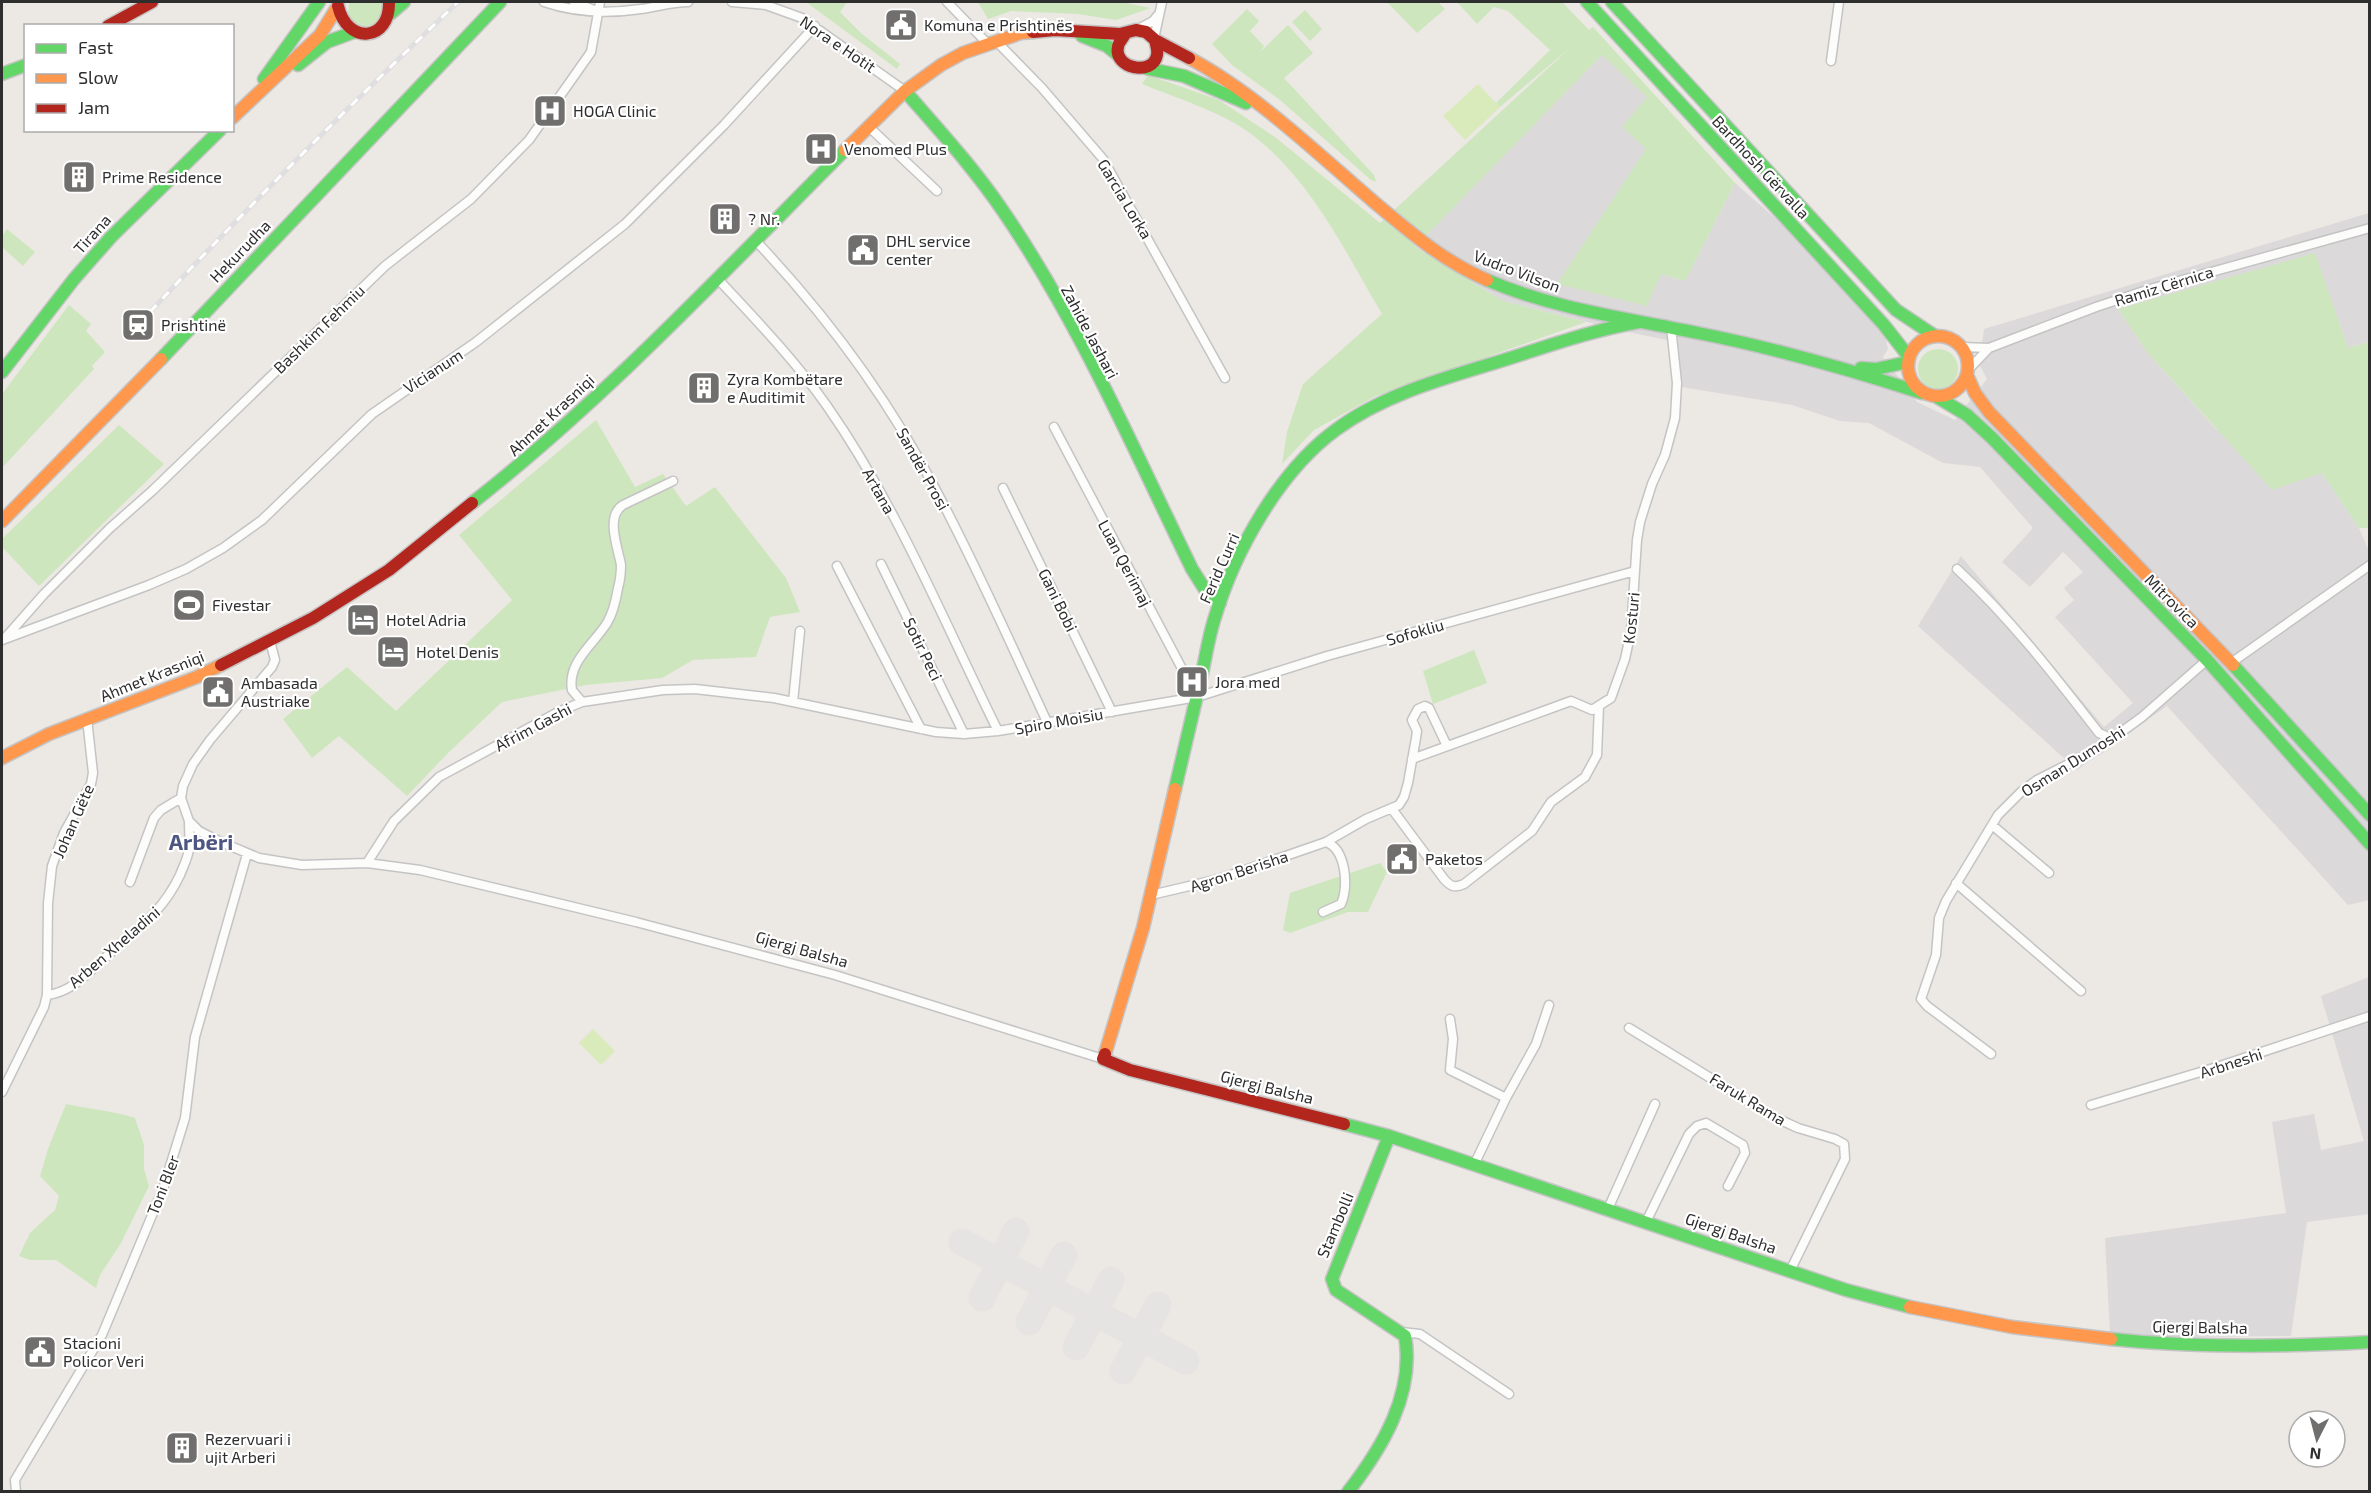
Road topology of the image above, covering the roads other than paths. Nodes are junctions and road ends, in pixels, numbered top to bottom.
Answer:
1 (152, 2) edge
2 (319, 2) edge
3 (404, 2) edge
4 (500, 2) edge
5 (544, 2) edge
6 (574, 2) edge
7 (600, 2) edge
8 (688, 2) edge
9 (732, 2) edge
10 (947, 2) edge
11 (1162, 2) edge
12 (1587, 2) edge
13 (1612, 2) edge
14 (1839, 2) edge
15 (339, 4) edge
16 (390, 8) edge
17 (600, 12) junction
18 (1159, 14) junction
19 (112, 24) edge
20 (814, 26) junction
21 (1066, 31) junction
22 (354, 32) junction
23 (1131, 32) junction
24 (1155, 39) junction
25 (992, 42) junction
26 (1118, 55) junction
27 (1831, 61) dead end
28 (24, 66) edge
29 (1145, 68) junction
30 (2, 74) edge
31 (905, 91) junction
32 (1264, 111) junction
33 (236, 114) edge
34 (869, 127) junction
35 (218, 132) edge
36 (937, 191) dead end
37 (2370, 228) edge
38 (755, 240) junction
39 (717, 278) junction
40 (1639, 322) junction
41 (1671, 327) junction
42 (1935, 336) junction
43 (1962, 347) junction
44 (1989, 348) junction
45 (1908, 359) junction
46 (1842, 367) junction
47 (2, 372) edge
48 (1968, 372) junction
49 (1225, 378) dead end
50 (1922, 393) junction
51 (1936, 397) junction
52 (1054, 427) dead end
53 (673, 481) dead end
54 (1003, 488) dead end
55 (2, 521) edge
56 (881, 564) dead end
57 (2370, 565) edge
58 (837, 566) dead end
59 (1957, 569) dead end
60 (1635, 571) junction
61 (1221, 603) junction
62 (800, 631) dead end
63 (3, 640) edge
64 (270, 641) junction
65 (2207, 660) junction
66 (2231, 663) junction
67 (1197, 698) junction
68 (582, 702) junction
69 (793, 702) junction
70 (1599, 706) junction
71 (1112, 712) junction
72 (87, 719) junction
73 (1048, 724) junction
74 (921, 729) junction
75 (998, 731) junction
76 (964, 734) junction
77 (2112, 739) junction
78 (1447, 746) junction
79 (2, 758) edge
80 (1412, 759) junction
81 (181, 798) junction
82 (1392, 809) junction
83 (2370, 815) edge
84 (189, 821) junction
85 (1992, 825) junction
86 (1326, 842) junction
87 (2370, 844) edge
88 (247, 854) junction
89 (367, 863) junction
90 (2049, 873) dead end
91 (130, 882) dead end
92 (1956, 883) junction
93 (1151, 895) junction
94 (1323, 912) dead end
95 (2081, 991) dead end
96 (47, 995) junction
97 (1549, 1005) dead end
98 (2370, 1016) edge
99 (1450, 1019) dead end
100 (1629, 1028) dead end
101 (1991, 1054) dead end
102 (1103, 1059) junction
103 (2, 1092) edge
104 (1506, 1098) junction
105 (1655, 1104) dead end
106 (2091, 1105) dead end
107 (1389, 1136) junction
108 (1474, 1165) junction
109 (1728, 1186) dead end
110 (1608, 1209) junction
111 (1647, 1222) junction
112 (1790, 1271) junction
113 (1401, 1332) junction
114 (2370, 1342) edge
115 (1509, 1394) dead end
116 (16, 1491) edge
117 (1348, 1491) edge

1 - 19 main road
2 - 33 main road
3 - 16 main road
4 - 55 main road, Hekurudha
5 - 17 street
6 - 17 street
7 - 17 street, Bashkim Fehmiu
8 - 17 street
9 - 20 street, Nora e Hotit
10 - 25 street, Garcia Lorka
11 - 18 street
12 - 45 main road, Bardhosh Gërvalla
13 - 42 main road, Bardhosh Gërvalla
14 - 27 street
15 - 22 main road
15 - 33 main road
16 - 22 main road
17 - 63 street, Bashkim Fehmiu
18 - 23 street
18 - 24 street
20 - 31 street, Nora e Hotit
20 - 63 street, Vicianum
21 - 23 main road, Ahmet Krasniqi
21 - 25 main road, Ahmet Krasniqi
21 - 26 main road, Ahmet Krasniqi
22 - 33 main road
23 - 24 main road, Ahmet Krasniqi
23 - 26 main road
24 - 29 main road
24 - 32 main road, Vudro Vilson
25 - 31 main road, Ahmet Krasniqi
25 - 49 street, Garcia Lorka
26 - 29 main road
28 - 30 main road
29 - 32 main road, Vudro Vilson
31 - 34 main road, Ahmet Krasniqi
31 - 61 main road, Zahide Jashari
32 - 40 main road, Vudro Vilson
34 - 36 street
34 - 38 main road, Ahmet Krasniqi
35 - 47 main road, Tirana
37 - 44 street, Ramiz Cërnica
38 - 39 main road, Ahmet Krasniqi
38 - 73 street, Sandër Prosi
39 - 64 main road, Ahmet Krasniqi
39 - 75 street, Artana
40 - 41 main road, Vudro Vilson
40 - 61 main road, Ferid Curri
41 - 46 main road, Vudro Vilson
41 - 60 street, Kosturi
42 - 43 main road
42 - 45 main road
43 - 44 street, Ramiz Cërnica
43 - 48 main road
44 - 48 street
45 - 46 main road
45 - 50 main road
46 - 50 main road
48 - 51 main road
48 - 66 main road, Mitrovica
50 - 51 main road
51 - 65 main road, Mitrovica
52 - 67 street, Luan Qerimaj
53 - 68 street, Afrim Gashi
54 - 71 street, Gani Bobi
56 - 76 street, Sotir Peci
57 - 66 street
58 - 74 street
59 - 77 street
60 - 67 street, Sofokliu
60 - 70 street, Kosturi
61 - 67 main road, Ferid Curri
62 - 69 street
64 - 72 main road, Ahmet Krasniqi
64 - 81 street
65 - 77 street, Osman Dumoshi
65 - 87 main road, Mitrovica
66 - 83 main road, Mitrovica
67 - 71 street, Spiro Moisiu
67 - 93 main road, Ferid Curri
68 - 69 street, Spiro Moisiu
68 - 89 street, Afrim Gashi
69 - 74 street, Spiro Moisiu
70 - 78 street
70 - 82 street
71 - 73 street, Spiro Moisiu
72 - 79 main road, Ahmet Krasniqi
72 - 96 street, Johan Gëte
73 - 75 street, Spiro Moisiu
74 - 76 street, Spiro Moisiu
75 - 76 street, Spiro Moisiu
77 - 85 street, Osman Dumoshi
78 - 80 street
78 - 80 street
80 - 82 street
81 - 84 street
81 - 91 street
82 - 86 street, Agron Berisha
84 - 88 street, Gjergj Balsha
84 - 96 street, Arben Xheladini
85 - 90 street
85 - 92 street, Osman Dumoshi
86 - 93 street, Agron Berisha
86 - 94 street
88 - 89 street, Gjergj Balsha
88 - 116 street, Toni Bler
89 - 102 street, Gjergj Balsha
92 - 95 street
92 - 101 street, Osman Dumoshi
93 - 102 main road, Ferid Curri
96 - 103 street
97 - 104 street
98 - 106 street, Arbneshi
99 - 104 street
100 - 112 street, Faruk Rama
102 - 107 main road, Gjergj Balsha
104 - 108 street
105 - 110 street
107 - 108 main road, Gjergj Balsha
107 - 113 main road, Stambolli
108 - 110 main road, Gjergj Balsha
109 - 111 street
110 - 111 main road, Gjergj Balsha
111 - 112 main road, Gjergj Balsha
112 - 114 main road, Gjergj Balsha
113 - 115 street, Stambolli
113 - 117 main road

